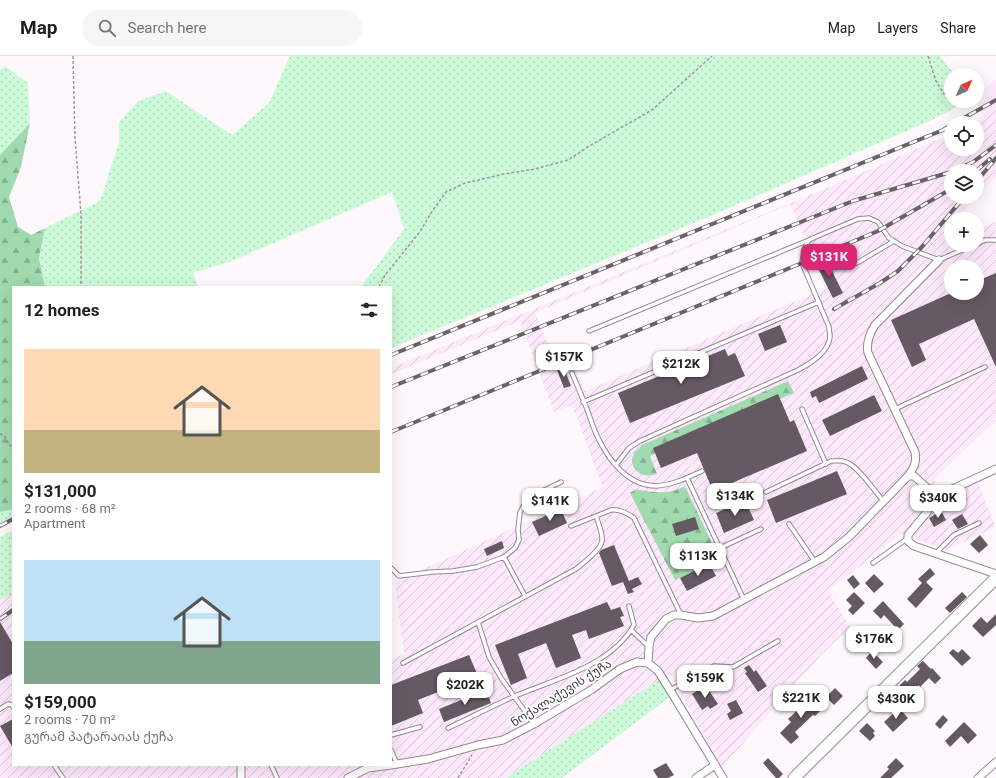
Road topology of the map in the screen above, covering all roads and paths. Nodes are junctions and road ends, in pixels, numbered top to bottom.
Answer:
1 (73, 56) edge
2 (712, 56) edge
3 (928, 56) edge
4 (944, 94) edge
5 (809, 240) junction
6 (984, 240) edge
7 (996, 240) edge
8 (894, 241) junction
9 (958, 252) edge
10 (939, 260) junction
11 (857, 263) dead end
12 (81, 286) edge
13 (380, 286) edge
14 (819, 302) junction
15 (589, 332) dead end
16 (985, 367) dead end
17 (572, 373) dead end
18 (583, 402) junction
19 (802, 409) dead end
20 (895, 409) junction
21 (0, 434) edge
22 (12, 448) edge
23 (826, 464) junction
24 (616, 465) junction
25 (996, 469) edge
26 (702, 471) dead end
27 (908, 476) junction
28 (687, 478) junction
29 (561, 482) dead end
30 (766, 492) dead end
31 (934, 496) junction
32 (883, 501) junction
33 (596, 516) junction
34 (979, 523) dead end
35 (789, 524) dead end
36 (571, 526) dead end
37 (761, 529) dead end
38 (908, 538) junction
39 (720, 548) junction
40 (935, 553) junction
41 (504, 557) junction
42 (815, 562) junction
43 (873, 563) dead end
44 (392, 569) edge
45 (996, 574) edge
46 (996, 578) edge
47 (525, 596) junction
48 (744, 600) junction
49 (629, 606) dead end
50 (681, 615) junction
51 (478, 622) junction
52 (631, 630) junction
53 (778, 641) dead end
54 (649, 646) junction
55 (403, 663) dead end
56 (648, 663) junction
57 (670, 690) junction
58 (514, 697) junction
59 (12, 705) edge
60 (0, 708) edge
61 (534, 724) junction
62 (420, 727) dead end
63 (448, 728) dead end
64 (392, 735) edge
65 (478, 745) junction
66 (996, 762) edge
67 (393, 765) edge
68 (715, 765) junction
69 (55, 766) edge
70 (241, 766) edge
71 (271, 766) edge
72 (385, 766) edge
73 (63, 778) edge
74 (241, 778) edge
75 (277, 778) edge
76 (348, 778) edge
77 (458, 778) edge
78 (696, 778) edge
79 (723, 778) edge
80 (794, 778) edge
81 (978, 778) edge

1 - 12 path
2 - 13 path
3 - 4 path
5 - 8 lane
5 - 14 lane
5 - 15 lane
6 - 7 lane
8 - 10 lane
8 - 11 lane
9 - 10 lane
10 - 20 street
14 - 18 lane
14 - 24 lane
16 - 20 lane
17 - 18 lane
18 - 24 lane
19 - 23 lane
20 - 27 street
21 - 22 path
23 - 30 lane
23 - 32 lane
24 - 28 lane
25 - 31 street
26 - 28 lane
27 - 31 street
27 - 32 street
28 - 39 lane
29 - 41 lane
31 - 38 street
32 - 42 street
33 - 36 lane
33 - 47 lane
33 - 50 lane
34 - 40 lane
35 - 42 lane
37 - 39 lane
38 - 40 street
38 - 43 lane
39 - 48 lane
40 - 45 street
41 - 44 lane
41 - 47 lane
42 - 48 street
46 - 80 street
47 - 51 lane
48 - 50 street
49 - 52 lane
50 - 54 street
51 - 55 lane
51 - 58 lane
52 - 54 lane
52 - 58 lane
53 - 57 lane
54 - 56 street
56 - 57 street
56 - 61 street, ნოქალაქევის ქუჩა
57 - 68 street
58 - 61 lane
58 - 63 lane
59 - 60 lane
61 - 65 street, ნოქალაქევის ქუჩა
62 - 64 lane
65 - 67 street, ნოქალაქევის ქუჩა
65 - 77 path
66 - 81 street
68 - 78 street
68 - 79 street
69 - 73 lane
70 - 74 street
71 - 75 lane
72 - 76 street, ნოქალაქევის ქუჩა

